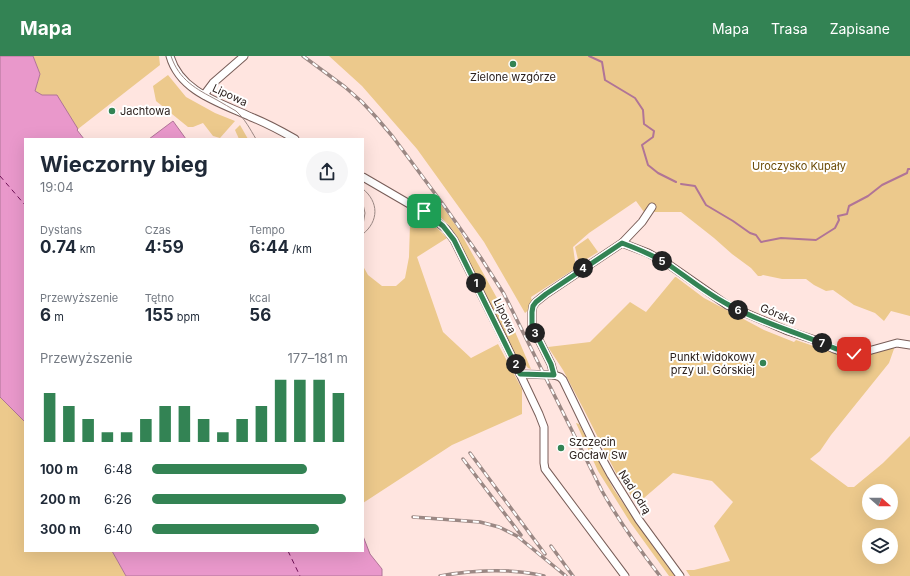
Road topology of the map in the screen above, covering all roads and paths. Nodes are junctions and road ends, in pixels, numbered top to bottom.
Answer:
1 (170, 56) edge
2 (244, 56) edge
3 (204, 95) junction
4 (293, 138) edge
5 (364, 177) edge
6 (652, 207) dead end
7 (622, 243) junction
8 (910, 345) edge
9 (520, 374) junction
10 (554, 375) junction
11 (625, 576) edge
12 (680, 576) edge

1 - 3 street, Lipowa
2 - 3 street
3 - 4 street, Lipowa
5 - 9 street, Lipowa
6 - 7 street
7 - 8 street, Górska
7 - 10 street
9 - 10 street
9 - 11 street, Lipowa
10 - 12 street, Nad Odrą

